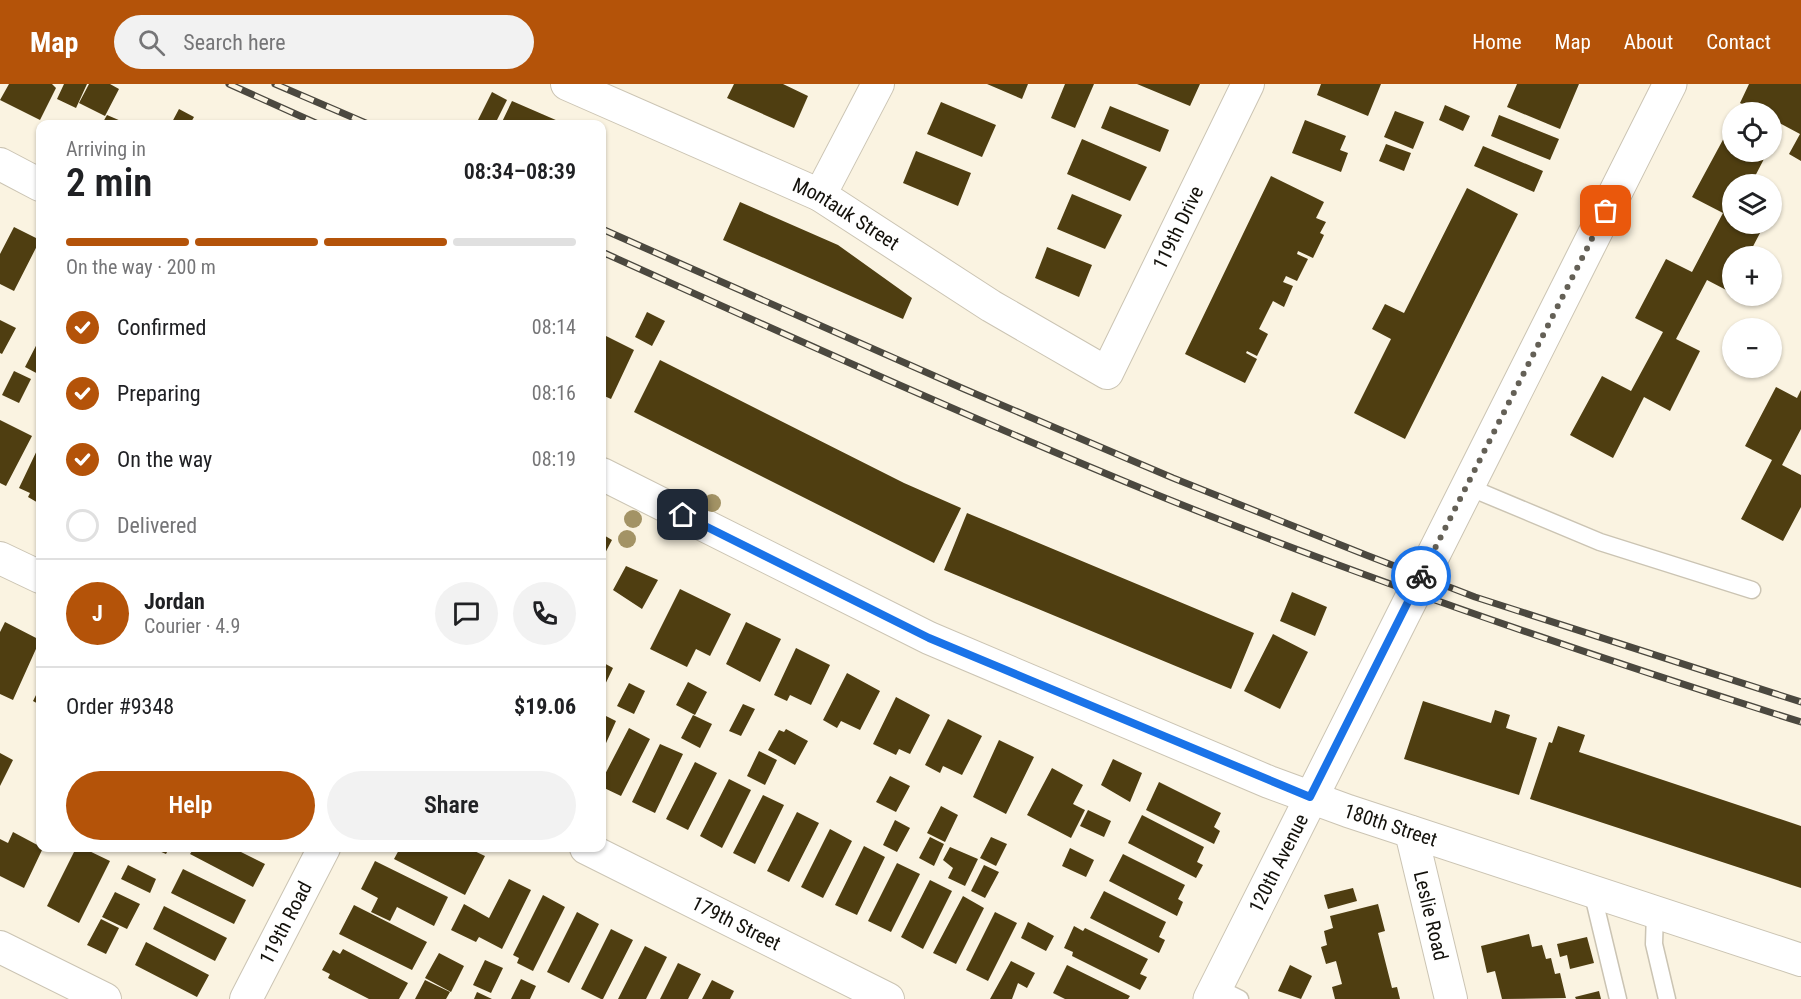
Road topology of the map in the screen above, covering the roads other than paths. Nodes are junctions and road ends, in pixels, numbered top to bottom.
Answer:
1 (567, 84) edge
2 (878, 84) edge
3 (1248, 84) edge
4 (1670, 84) edge
5 (0, 164) edge
6 (36, 183) edge
7 (819, 195) junction
8 (1107, 373) joint
9 (606, 476) edge
10 (1466, 486) junction
11 (0, 558) edge
12 (36, 576) edge
13 (1752, 590) dead end
14 (1310, 797) junction
15 (1411, 832) junction
16 (322, 852) edge
17 (594, 852) edge
18 (1592, 891) junction
19 (1655, 912) junction
20 (0, 947) edge
21 (1801, 960) edge
22 (1222, 995) edge
23 (105, 999) edge
24 (246, 999) edge
25 (888, 999) edge
26 (1452, 999) edge
27 (1618, 999) edge
28 (1667, 999) edge

1 - 7 street, Montauk Street
2 - 7 street
3 - 8 street, 119th Drive
4 - 10 street, 120th Avenue
5 - 6 street
7 - 8 street, Montauk Street
9 - 14 street, 180th Street
10 - 13 lane
10 - 14 street, 120th Avenue
11 - 12 street
14 - 15 street, 180th Street
14 - 22 street, 120th Avenue
15 - 18 street, 180th Street
15 - 26 street, Leslie Road
16 - 24 street, 119th Road
17 - 25 street, 179th Street
18 - 19 street, 180th Street
18 - 27 lane
19 - 21 street, 180th Street
19 - 28 lane
20 - 23 street

